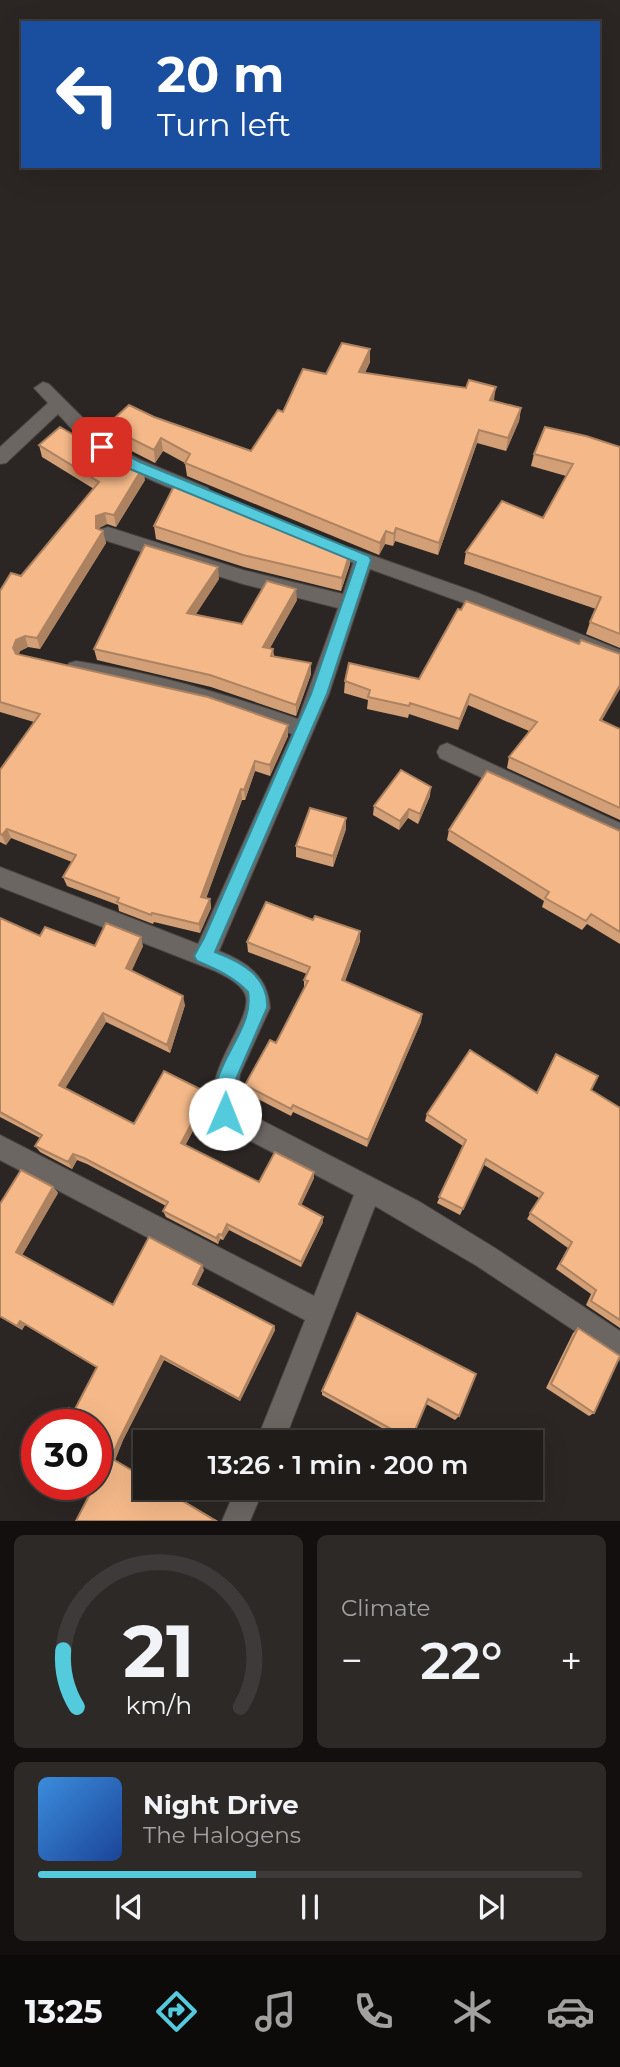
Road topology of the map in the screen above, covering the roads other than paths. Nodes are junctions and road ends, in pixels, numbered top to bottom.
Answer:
1 (43, 388) dead end
2 (59, 404) junction
3 (0, 458) edge
4 (223, 502) edge
5 (108, 534) dead end
6 (338, 549) edge
7 (364, 560) junction
8 (351, 603) junction
9 (620, 657) edge
10 (53, 664) edge
11 (303, 729) junction
12 (447, 752) dead end
13 (620, 833) edge
14 (0, 877) edge
15 (203, 956) junction
16 (0, 1147) edge
17 (369, 1190) junction
18 (319, 1312) junction
19 (620, 1347) edge
20 (275, 1430) edge
21 (245, 1500) edge
22 (236, 1521) edge

1 - 2 street
2 - 3 street
2 - 4 street
5 - 8 street
6 - 7 street
7 - 8 street
7 - 9 street
8 - 11 street
10 - 11 street
11 - 15 street
12 - 13 street
14 - 15 street
15 - 17 street
16 - 18 street
17 - 18 street
17 - 19 street
18 - 20 street
21 - 22 street

